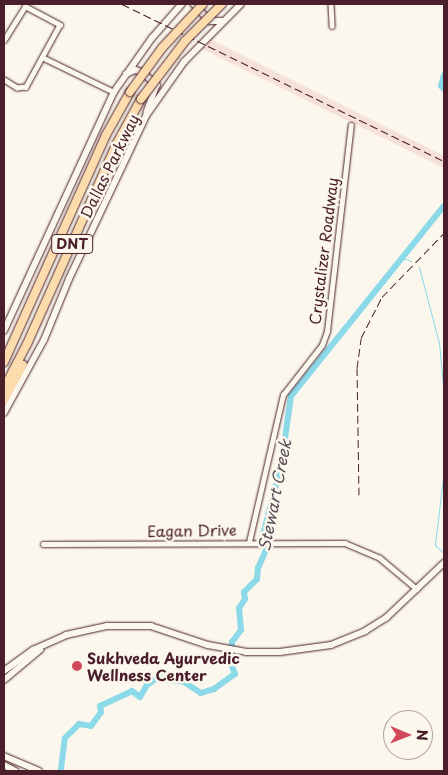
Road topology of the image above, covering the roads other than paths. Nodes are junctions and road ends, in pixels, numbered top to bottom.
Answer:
1 (182, 4) edge
2 (194, 4) edge
3 (203, 4) edge
4 (222, 4) edge
5 (242, 4) edge
6 (331, 4) edge
7 (222, 21) junction
8 (332, 26) dead end
9 (4, 40) edge
10 (42, 57) junction
11 (124, 75) junction
12 (4, 80) edge
13 (114, 92) junction
14 (146, 116) junction
15 (351, 125) dead end
16 (36, 324) junction
17 (4, 331) edge
18 (11, 348) junction
19 (4, 356) edge
20 (4, 362) edge
21 (4, 388) edge
22 (4, 400) edge
23 (4, 413) edge
24 (249, 542) junction
25 (42, 544) dead end
26 (444, 562) edge
27 (417, 589) junction
28 (50, 642) junction
29 (4, 671) edge
30 (4, 680) edge
31 (4, 756) edge
32 (16, 762) junction
33 (4, 765) edge
34 (14, 770) edge
35 (39, 771) edge

1 - 11 main road, Dallas Parkway
2 - 7 main road
3 - 18 highway, DNT, bridge
4 - 16 highway, DNT, bridge
5 - 7 main road, Dallas Parkway
6 - 8 street
7 - 14 main road, Dallas Parkway
9 - 10 street
10 - 12 street
10 - 13 street
11 - 13 main road, Dallas Parkway
11 - 14 main road
13 - 17 main road, Dallas Parkway
14 - 23 main road, Dallas Parkway
15 - 24 street, Crystalizer Roadway
16 - 21 highway, DNT
16 - 22 highway
18 - 19 highway
18 - 20 highway, DNT
24 - 25 street, Eagan Drive
24 - 27 street, Eagan Drive
26 - 27 main road
27 - 28 main road
28 - 29 main road
28 - 30 main road
31 - 32 main road
32 - 34 main road
32 - 35 main road
33 - 34 main road

